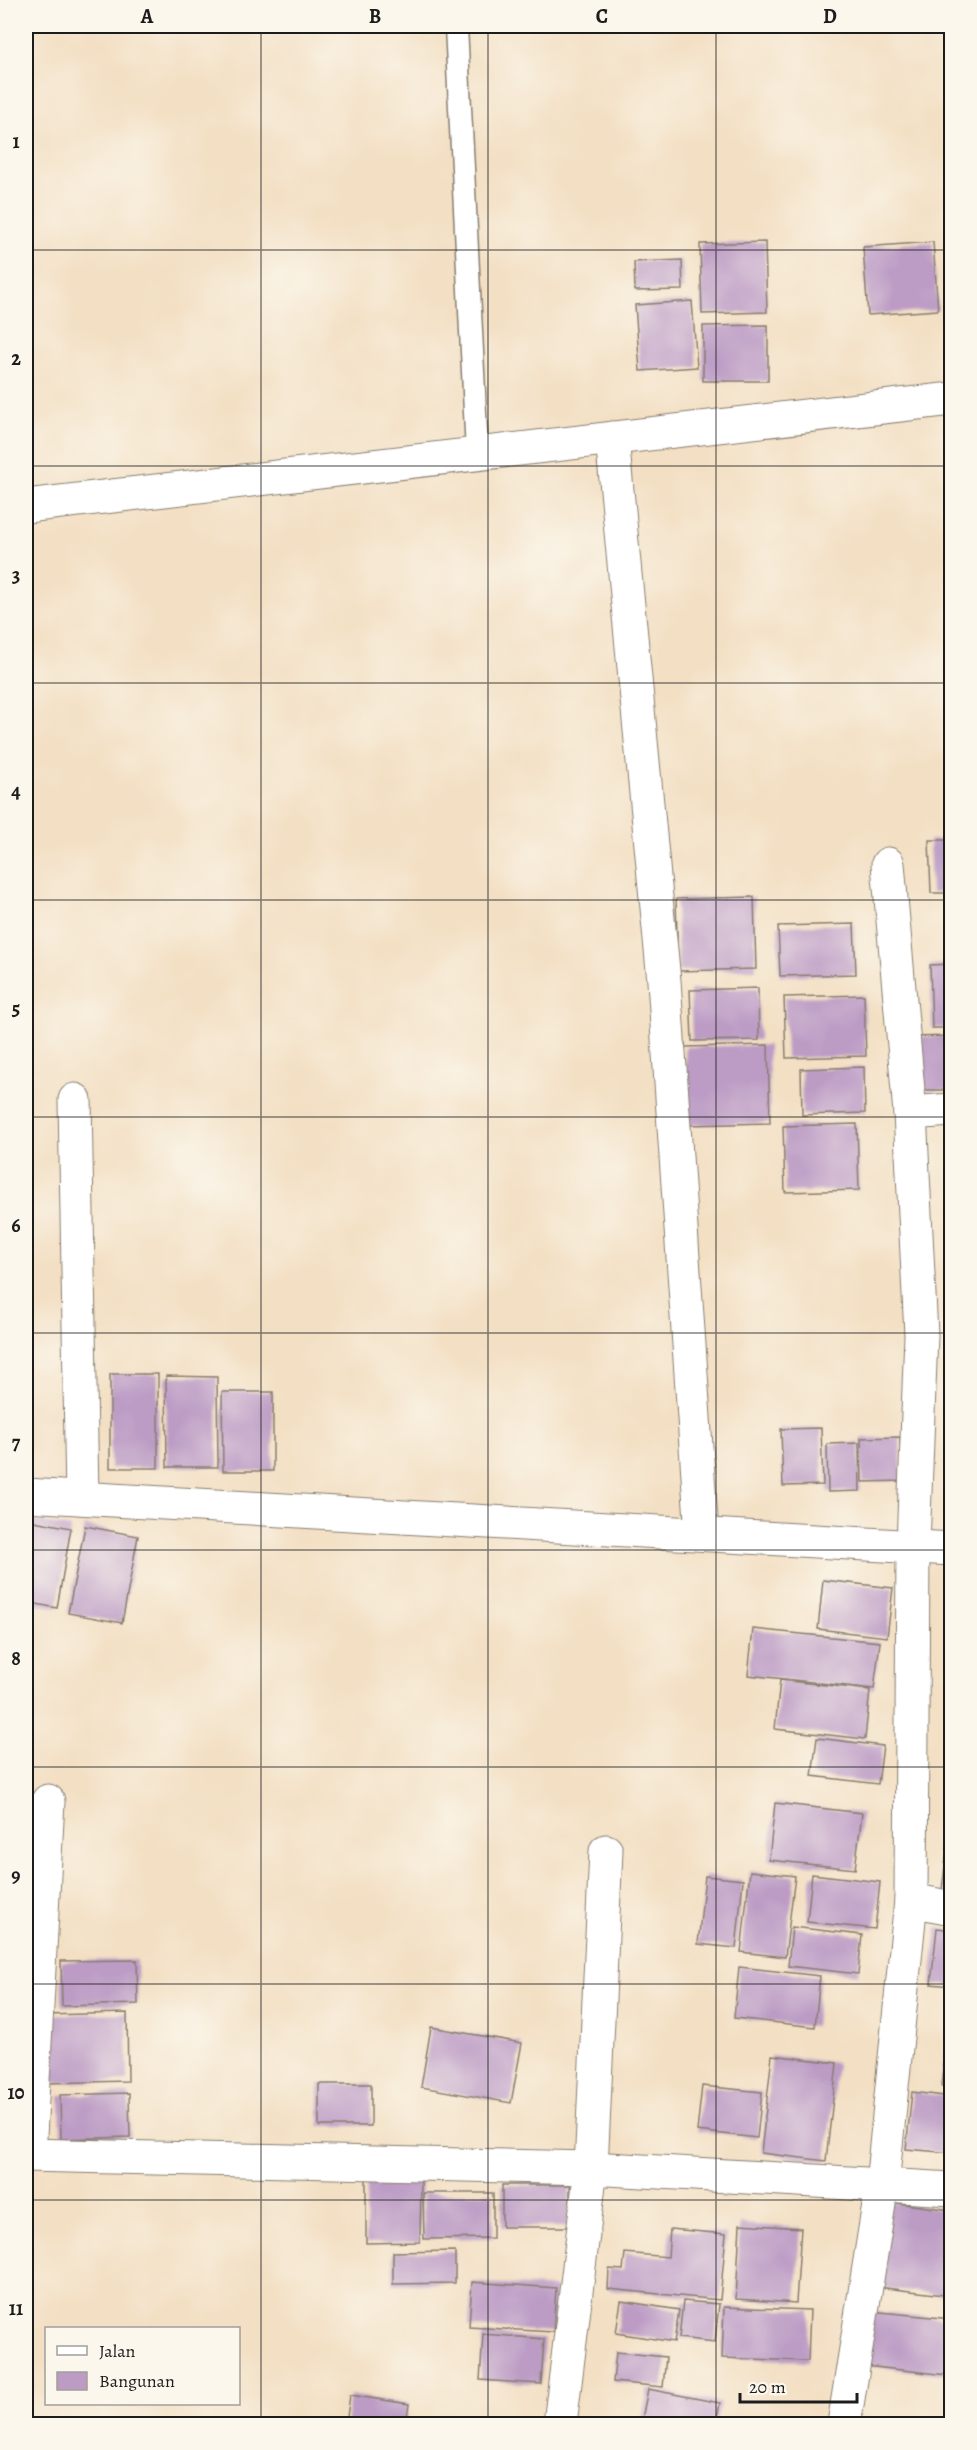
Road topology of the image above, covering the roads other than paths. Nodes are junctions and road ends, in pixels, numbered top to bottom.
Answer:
1 (456, 26) edge
2 (951, 399) edge
3 (612, 438) junction
4 (477, 453) junction
5 (26, 506) edge
6 (888, 864) dead end
7 (75, 1100) dead end
8 (951, 1110) edge
9 (910, 1113) junction
10 (26, 1495) edge
11 (82, 1498) junction
12 (702, 1534) junction
13 (912, 1545) junction
14 (951, 1549) edge
15 (48, 1801) dead end
16 (606, 1851) dead end
17 (911, 1900) junction
18 (951, 1908) edge
19 (27, 2155) edge
20 (591, 2168) junction
21 (882, 2185) junction
22 (951, 2189) edge
23 (560, 2424) edge
24 (844, 2424) edge

1 - 4 lane
2 - 3 street
3 - 4 street
3 - 12 street
4 - 5 street
6 - 9 street
7 - 11 street
8 - 9 street
9 - 13 street
10 - 11 street
11 - 12 street
12 - 13 street
13 - 14 street
13 - 17 street
15 - 19 street
16 - 20 street
17 - 18 street
17 - 21 street
19 - 20 street
20 - 21 street
20 - 23 street
21 - 22 street
21 - 24 street

